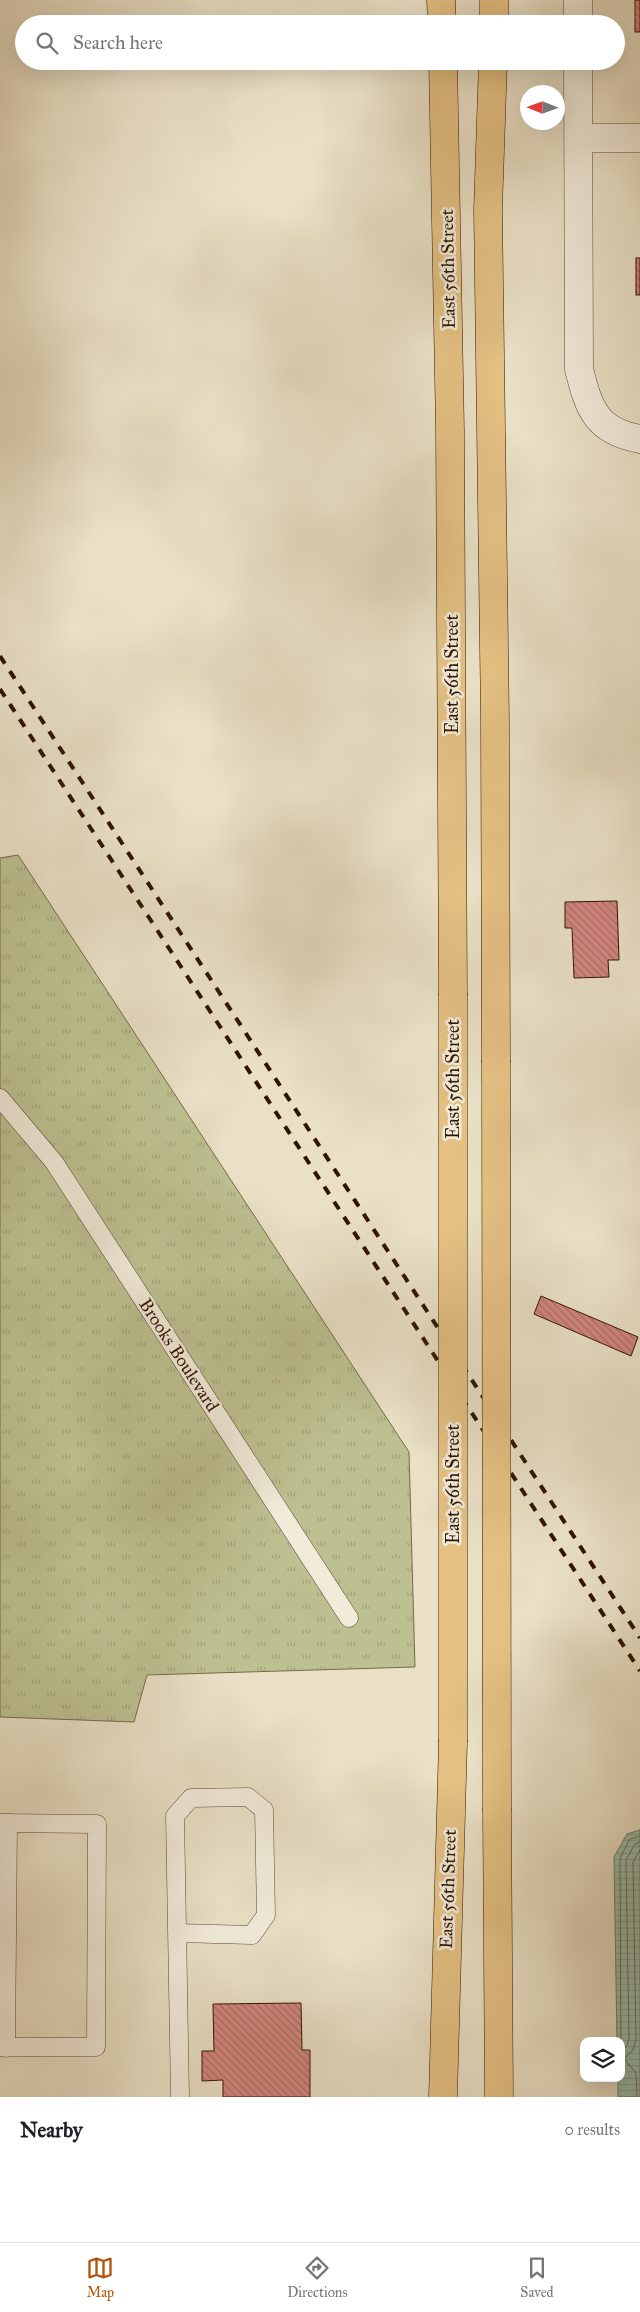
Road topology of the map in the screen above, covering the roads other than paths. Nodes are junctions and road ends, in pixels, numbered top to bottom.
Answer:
1 (441, 0) edge
2 (494, 0) edge
3 (578, 0) edge
4 (442, 15) edge
5 (494, 15) edge
6 (578, 15) edge
7 (443, 70) edge
8 (492, 70) edge
9 (578, 70) edge
10 (579, 138) junction
11 (640, 138) edge
12 (640, 438) edge
13 (0, 1098) edge
14 (349, 1618) dead end
15 (4, 1823) edge
16 (177, 1933) junction
17 (3, 2047) edge
18 (180, 2097) edge
19 (442, 2097) edge
20 (499, 2097) edge

1 - 4 main road
2 - 5 main road
3 - 6 street
7 - 19 main road, East 56th Street, bridge
8 - 20 main road, bridge
9 - 10 street
10 - 11 street
10 - 12 street
13 - 14 lane, Brooks Boulevard
15 - 17 lane
15 - 17 lane
16 - 16 lane
16 - 18 lane

